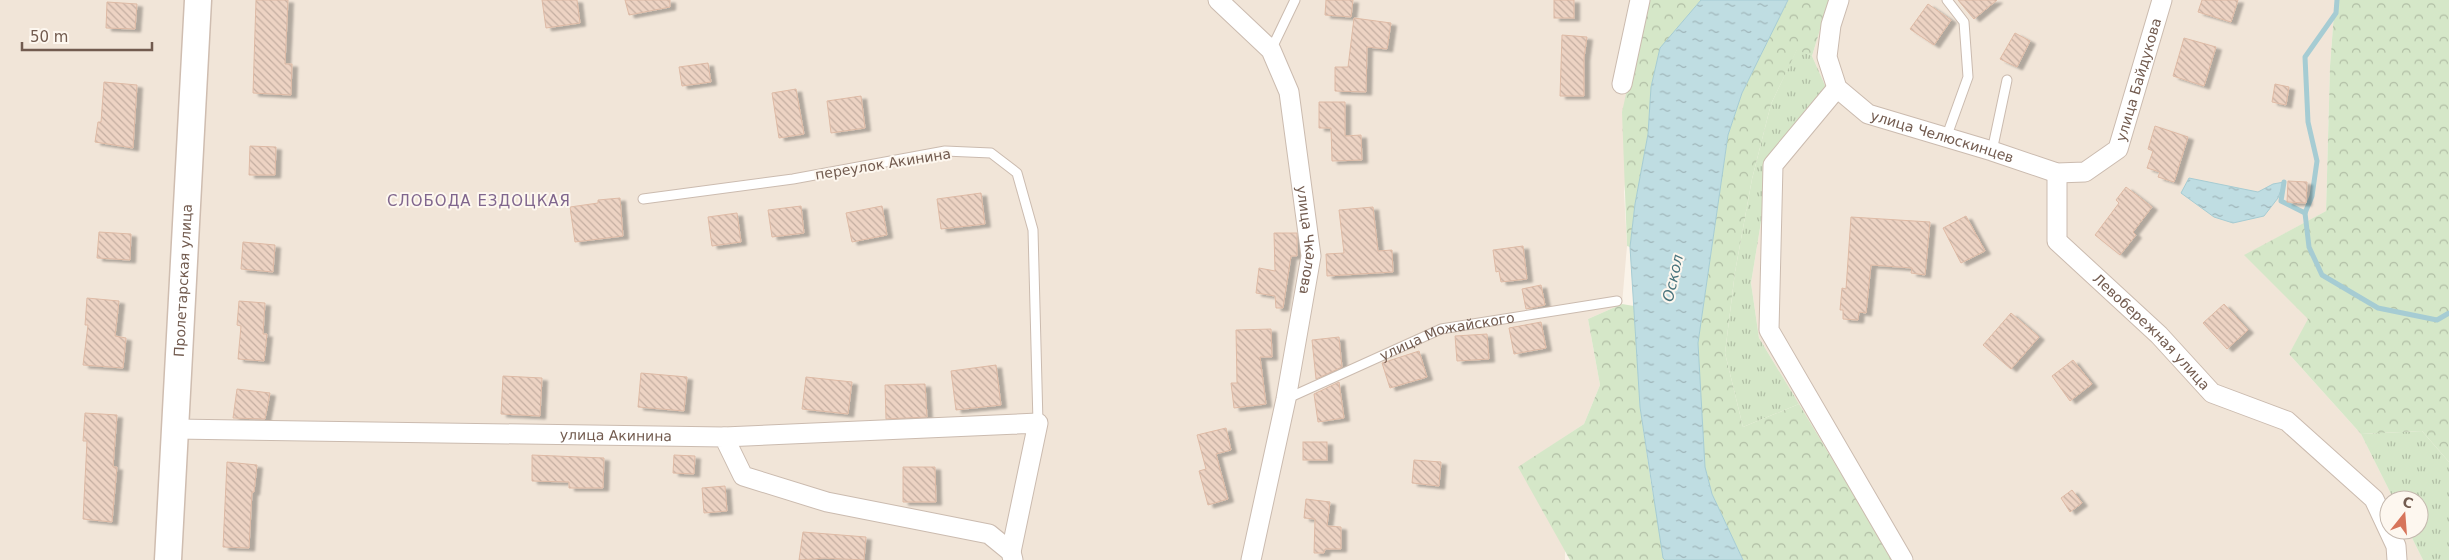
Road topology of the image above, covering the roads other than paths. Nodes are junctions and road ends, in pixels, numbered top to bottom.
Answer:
1 (198, 0) edge
2 (1218, 0) edge
3 (1295, 0) edge
4 (1640, 0) edge
5 (1839, 0) edge
6 (1947, 0) edge
7 (2162, 0) edge
8 (1271, 50) junction
9 (2007, 80) dead end
10 (1622, 84) dead end
11 (1837, 88) junction
12 (1946, 138) junction
13 (1992, 151) junction
14 (2085, 172) joint
15 (2057, 173) junction
16 (643, 198) dead end
17 (1617, 300) dead end
18 (1286, 399) junction
19 (1038, 423) junction
20 (175, 429) junction
21 (724, 437) junction
22 (1012, 556) edge
23 (168, 560) edge
24 (1251, 560) edge
25 (1902, 560) edge
26 (2397, 560) edge

1 - 20 main road, Пролетарская улица
2 - 8 street, улица Чкалова
3 - 8 lane
4 - 10 street
5 - 11 street
6 - 12 lane
7 - 14 street, улица Байдукова
8 - 18 street, улица Чкалова
9 - 13 lane
11 - 12 street, улица Челюскинцев
11 - 25 street
12 - 13 street, улица Челюскинцев
13 - 15 street, улица Челюскинцев
14 - 15 street, улица Челюскинцев
15 - 26 street, Левобережная улица
16 - 19 lane, переулок Акинина
17 - 18 lane, улица Можайского
18 - 24 street, улица Чкалова
19 - 21 street, улица Акинина
19 - 22 street
20 - 21 street, улица Акинина
20 - 23 main road, Пролетарская улица
21 - 22 street

